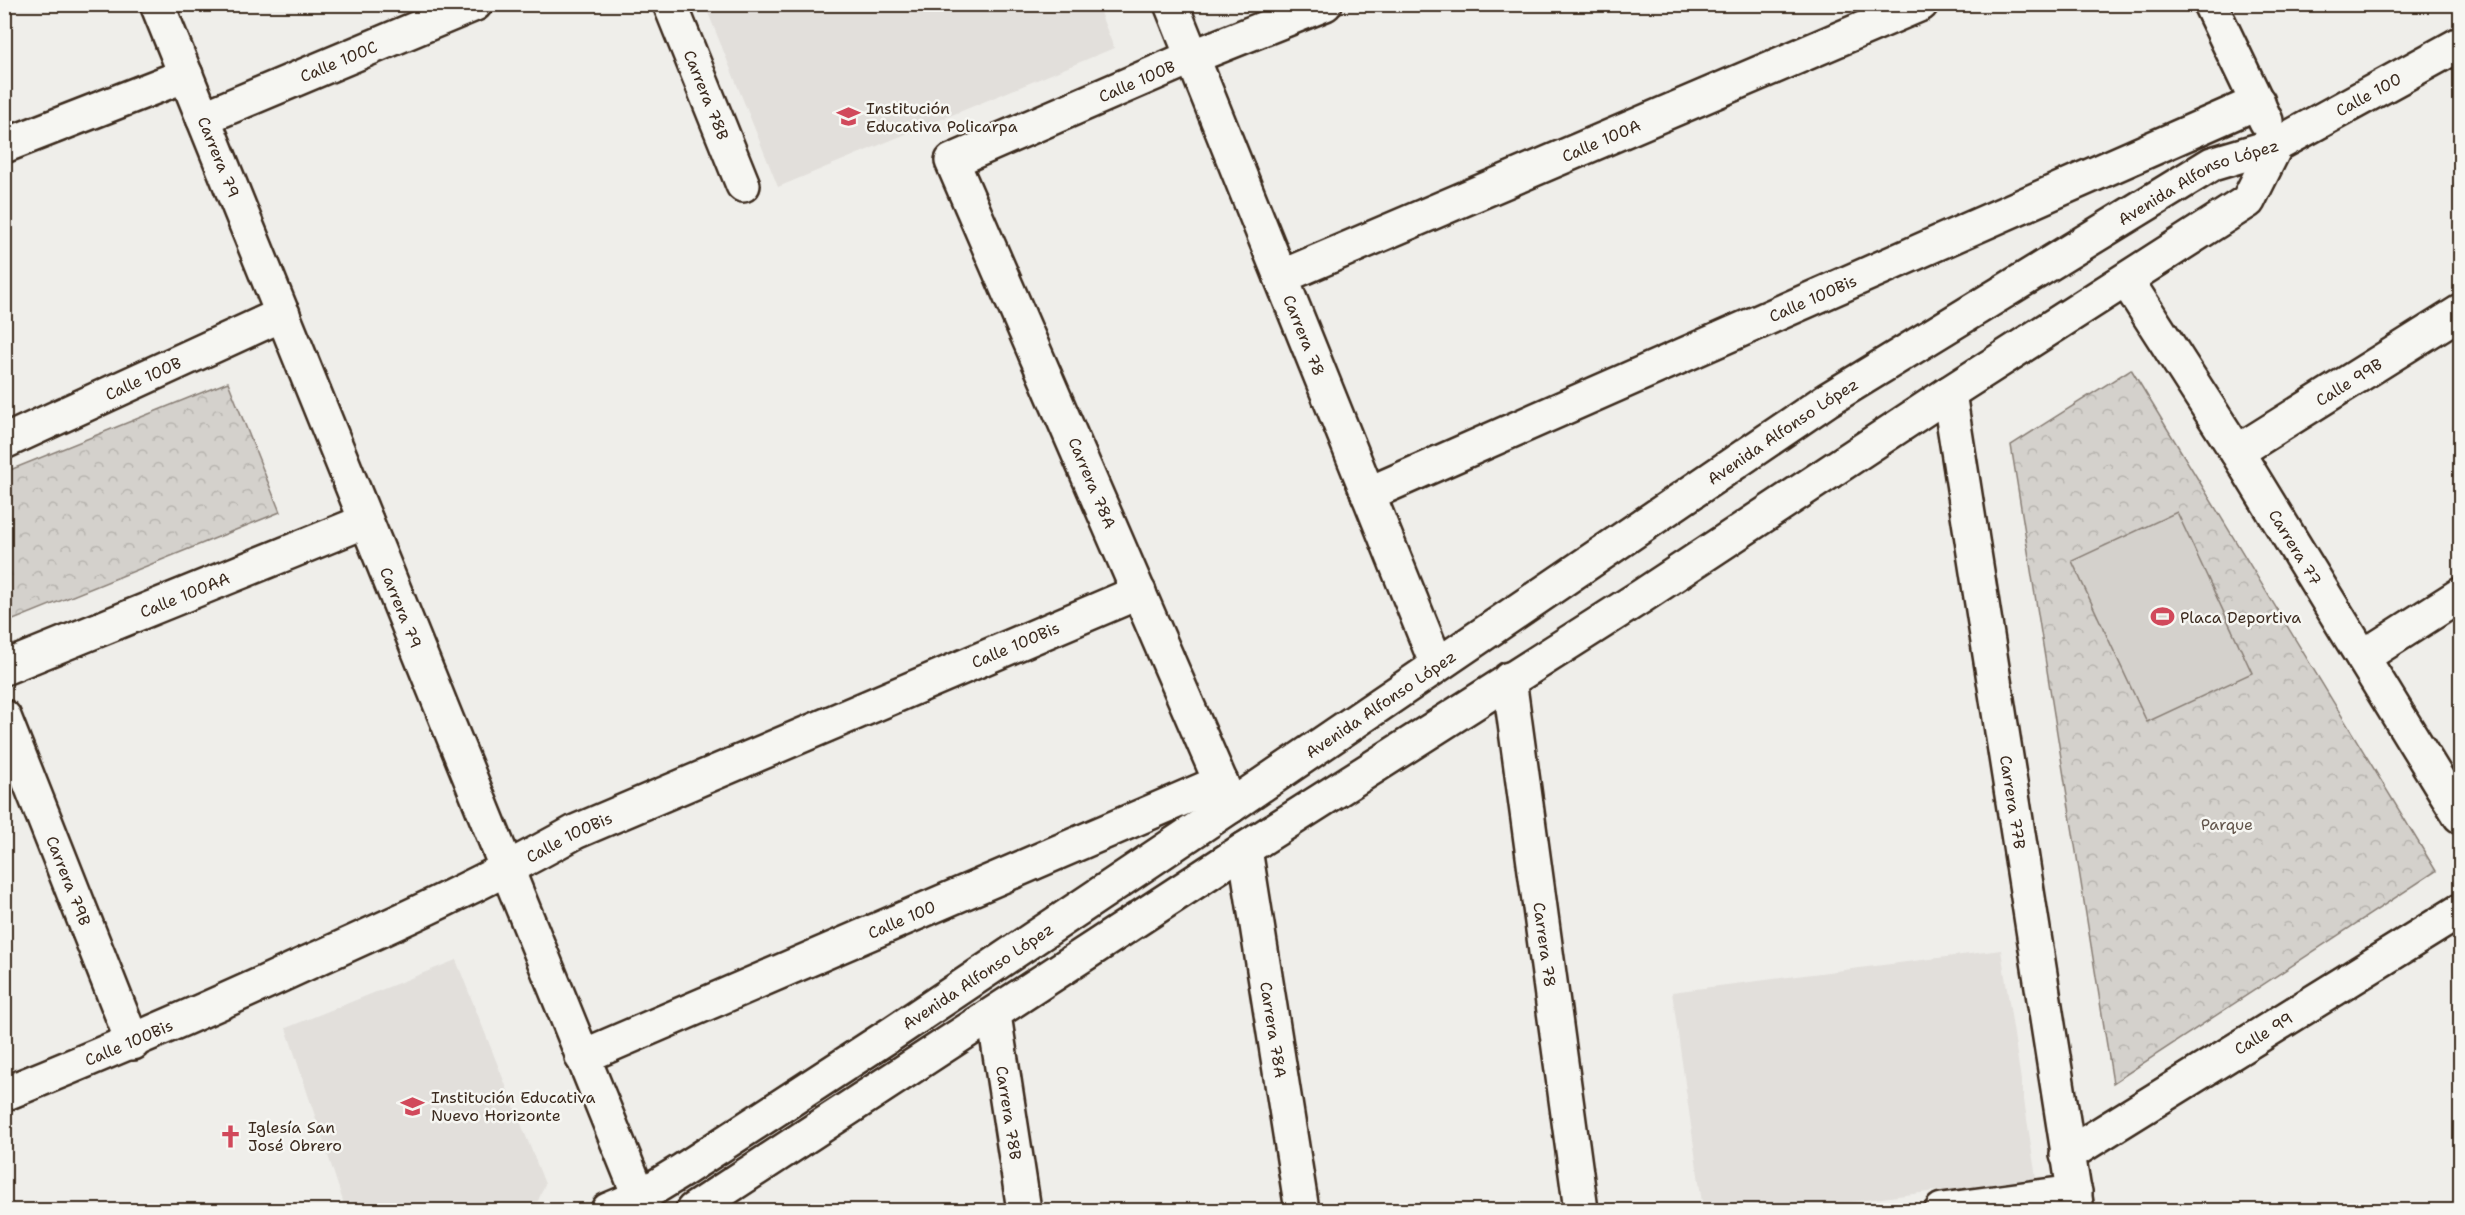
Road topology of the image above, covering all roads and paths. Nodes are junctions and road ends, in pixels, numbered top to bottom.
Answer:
1 (157, 4) edge
2 (475, 4) edge
3 (670, 4) edge
4 (1171, 4) edge
5 (1325, 4) edge
6 (1921, 4) edge
7 (2210, 4) edge
8 (2460, 44) edge
9 (1192, 57) junction
10 (186, 75) junction
11 (2258, 102) junction
12 (203, 118) junction
13 (2276, 145) junction
14 (4, 146) edge
15 (952, 161) joint
16 (743, 185) dead end
17 (1281, 277) junction
18 (2127, 281) junction
19 (2460, 312) edge
20 (283, 315) junction
21 (1949, 393) junction
22 (4, 442) edge
23 (2237, 452) junction
24 (1368, 494) junction
25 (366, 521) junction
26 (1139, 592) junction
27 (2460, 596) edge
28 (2363, 657) junction
29 (1437, 665) junction
30 (4, 668) edge
31 (1509, 680) junction
32 (4, 717) edge
33 (1226, 794) junction
34 (2460, 816) edge
35 (1245, 849) junction
36 (507, 870) junction
37 (2460, 911) edge
38 (994, 1015) junction
39 (133, 1043) junction
40 (582, 1057) junction
41 (4, 1094) edge
42 (2067, 1155) junction
43 (2076, 1201) edge
44 (642, 1204) edge
45 (709, 1206) edge
46 (608, 1210) edge
47 (1023, 1210) edge
48 (1302, 1210) edge
49 (1581, 1210) edge
50 (1942, 1210) edge

1 - 10 street, Carrera 79
2 - 12 street, Calle 100C
3 - 16 street, Carrera 78B
4 - 9 street, Carrera 78
5 - 9 street, Calle 100B
6 - 17 street, Calle 100A
7 - 11 street
8 - 13 street, Calle 100
9 - 15 street, Calle 100B
9 - 17 street, Carrera 78
10 - 12 street, Carrera 79
10 - 14 street
11 - 13 street
11 - 24 street, Calle 100Bis
12 - 20 street, Carrera 79
13 - 18 street, Avenida Alfonso López
13 - 29 street, Avenida Alfonso López
15 - 26 street, Carrera 78A
17 - 24 street, Carrera 78
18 - 21 street, Avenida Alfonso López
18 - 23 street, Carrera 77
19 - 23 street, Calle 99B
20 - 22 street, Calle 100B
20 - 25 street, Carrera 79
21 - 31 street, Avenida Alfonso López
21 - 42 street, Carrera 77B
23 - 28 street, Carrera 77
24 - 29 street, Carrera 78
25 - 30 street, Calle 100AA
25 - 36 street, Carrera 79
26 - 33 street, Carrera 78A
26 - 36 street, Calle 100Bis
27 - 28 street
28 - 34 street, Carrera 77
29 - 33 street, Avenida Alfonso López
31 - 35 street, Avenida Alfonso López
31 - 49 street, Carrera 78
32 - 39 street, Carrera 79B
33 - 40 street, Calle 100
33 - 44 street, Avenida Alfonso López
35 - 38 street, Avenida Alfonso López
35 - 48 street, Carrera 78A
36 - 39 street, Calle 100Bis
36 - 40 street, Carrera 79
37 - 42 street, Calle 99
38 - 45 street, Avenida Alfonso López
38 - 47 street, Carrera 78B
39 - 41 street, Calle 100Bis
40 - 44 street, Carrera 79
42 - 43 street, Carrera 77B
43 - 50 street
44 - 46 street, Avenida Alfonso López

